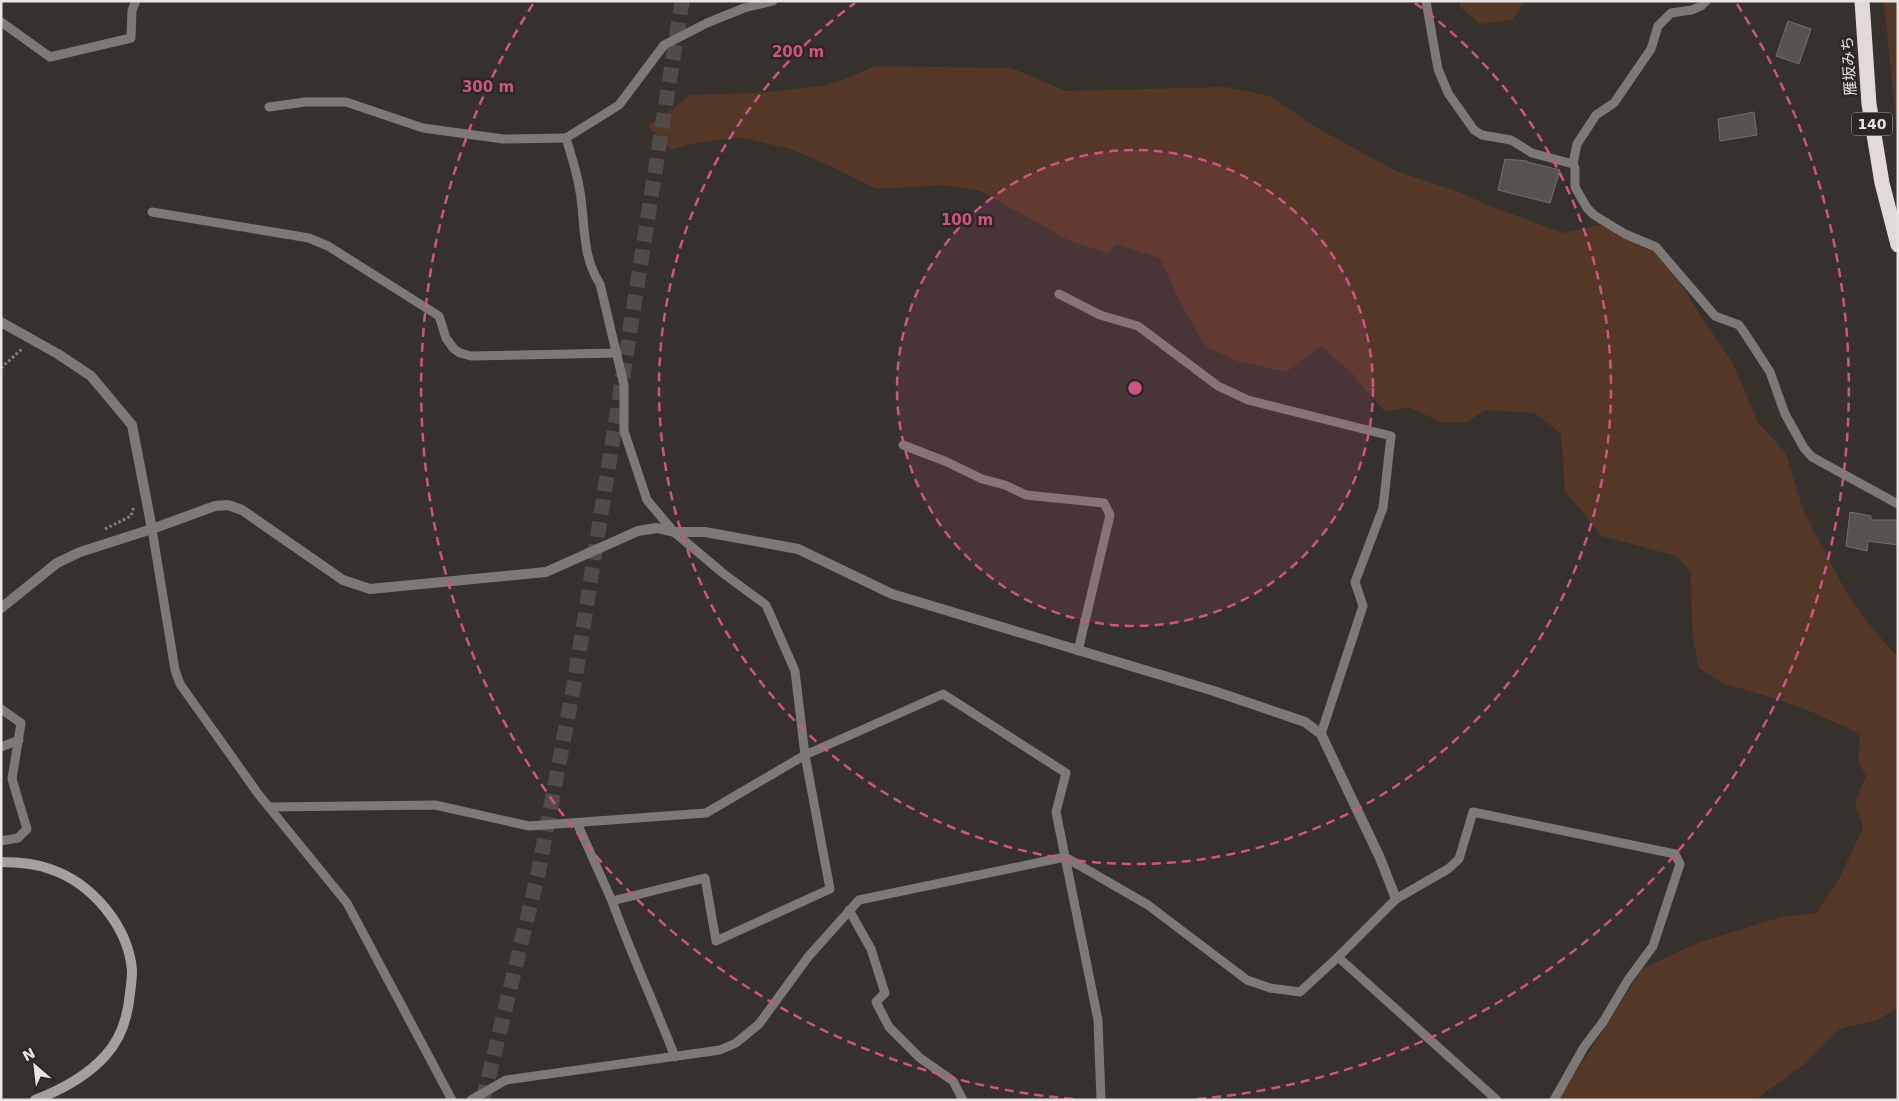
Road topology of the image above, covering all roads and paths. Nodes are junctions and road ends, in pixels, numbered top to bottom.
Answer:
1 (136, 1) edge
2 (773, 1) edge
3 (1426, 1) edge
4 (1706, 1) edge
5 (1862, 1) edge
6 (1, 22) edge
7 (268, 107) dead end
8 (566, 138) junction
9 (1574, 166) junction
10 (152, 212) dead end
11 (1898, 245) edge
12 (1058, 294) dead end
13 (1, 322) edge
14 (17, 342) dead end
15 (616, 353) junction
16 (1, 368) edge
17 (903, 445) dead end
18 (134, 499) dead end
19 (1898, 504) edge
20 (152, 529) junction
21 (674, 532) junction
22 (97, 533) dead end
23 (1, 608) edge
24 (1078, 651) junction
25 (1, 709) edge
26 (1321, 734) junction
27 (19, 740) junction
28 (1, 747) edge
29 (805, 755) junction
30 (270, 807) junction
31 (577, 823) junction
32 (1, 841) edge
33 (1065, 857) junction
34 (1, 862) edge
35 (1396, 899) junction
36 (612, 901) junction
37 (849, 910) junction
38 (1338, 957) junction
39 (675, 1057) junction
40 (35, 1100) edge
41 (452, 1100) edge
42 (471, 1100) edge
43 (963, 1100) edge
44 (1101, 1100) edge
45 (1497, 1100) edge
46 (1554, 1100) edge

1 - 6 lane
2 - 8 lane
3 - 9 lane
4 - 9 lane
5 - 11 highway, 雁坂みち / 140
7 - 8 lane
8 - 15 lane
9 - 19 lane
10 - 15 lane
12 - 26 lane
13 - 20 street
14 - 16 path
15 - 21 lane
17 - 24 lane
18 - 22 path
20 - 21 street
20 - 23 street
20 - 30 lane
21 - 24 street
21 - 29 lane
24 - 26 street
25 - 27 lane
26 - 35 street
27 - 28 lane
27 - 32 lane
29 - 31 lane
29 - 33 lane
29 - 36 lane
30 - 31 lane
30 - 41 lane
31 - 36 lane
33 - 37 lane
33 - 38 lane
33 - 44 lane
34 - 40 street
35 - 38 lane
35 - 46 lane
36 - 39 lane
37 - 39 lane
37 - 43 lane
38 - 45 lane
39 - 42 lane

